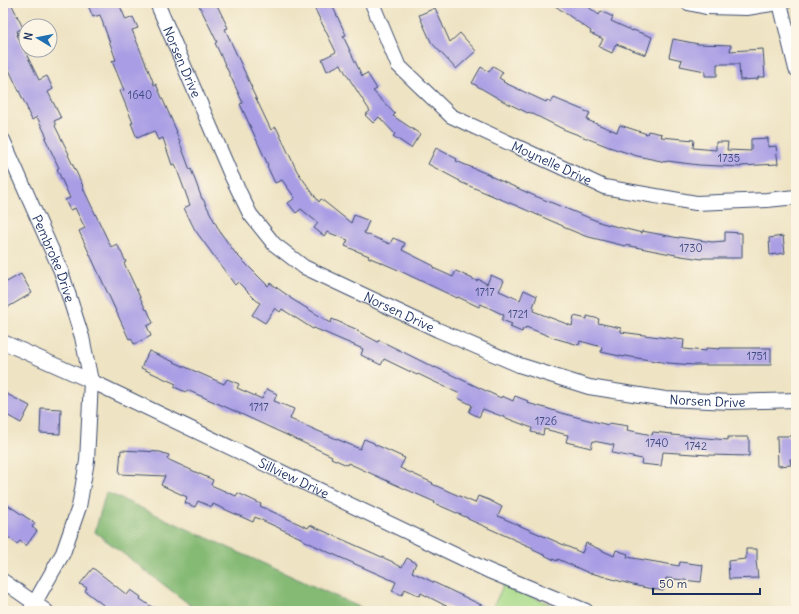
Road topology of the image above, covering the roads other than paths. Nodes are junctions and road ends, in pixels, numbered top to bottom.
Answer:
1 (156, 3) edge
2 (372, 3) edge
3 (688, 3) edge
4 (779, 3) edge
5 (796, 69) edge
6 (3, 140) edge
7 (796, 197) edge
8 (3, 342) edge
9 (91, 381) junction
10 (796, 400) edge
11 (3, 581) edge
12 (37, 609) edge
13 (586, 611) edge

1 - 10 street, Norsen Drive
2 - 7 street, Moynelle Drive
3 - 4 street
4 - 5 street
6 - 9 street, Pembroke Drive
8 - 9 street, Sillview Drive
9 - 12 street, Pembroke Drive
9 - 13 street, Sillview Drive
11 - 12 street

